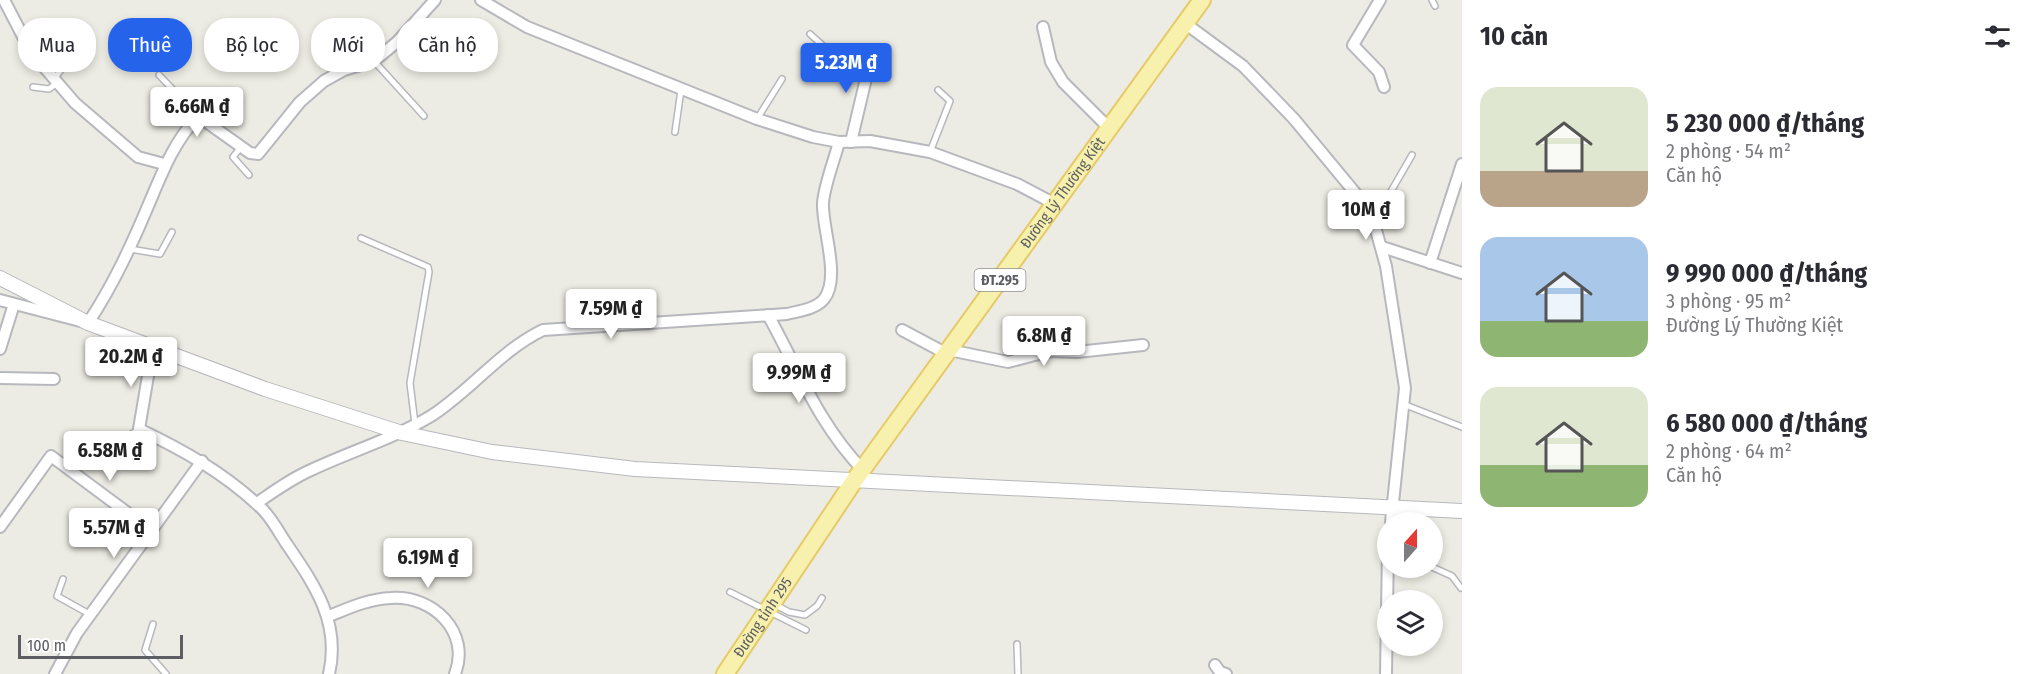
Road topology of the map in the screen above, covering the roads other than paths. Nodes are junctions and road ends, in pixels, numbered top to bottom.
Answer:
1 (3, 0) edge
2 (435, 0) edge
3 (481, 0) edge
4 (1202, 0) edge
5 (1380, 0) edge
6 (1432, 0) edge
7 (1435, 6) dead end
8 (1186, 24) junction
9 (1043, 27) dead end
10 (810, 34) dead end
11 (385, 52) edge
12 (872, 53) dead end
13 (62, 72) edge
14 (340, 72) edge
15 (384, 72) edge
16 (159, 75) dead end
17 (865, 78) junction
18 (782, 79) dead end
19 (56, 81) junction
20 (33, 87) dead end
21 (1384, 87) dead end
22 (681, 88) junction
23 (938, 90) dead end
24 (198, 116) junction
25 (424, 116) dead end
26 (757, 119) junction
27 (1110, 129) junction
28 (675, 132) dead end
29 (839, 142) junction
30 (851, 142) junction
31 (241, 147) junction
32 (930, 152) junction
33 (1412, 155) dead end
34 (164, 164) junction
35 (1462, 164) edge
36 (249, 175) dead end
37 (1055, 204) junction
38 (1374, 221) junction
39 (172, 232) dead end
40 (361, 238) dead end
41 (1382, 247) junction
42 (129, 248) junction
43 (1430, 263) junction
44 (1462, 273) edge
45 (0, 278) edge
46 (0, 300) edge
47 (14, 304) junction
48 (768, 315) junction
49 (88, 323) junction
50 (902, 330) dead end
51 (1143, 345) dead end
52 (146, 346) junction
53 (0, 349) edge
54 (948, 352) junction
55 (0, 378) edge
56 (54, 379) dead end
57 (1403, 404) junction
58 (415, 424) junction
59 (1462, 427) edge
60 (139, 429) junction
61 (402, 433) junction
62 (106, 451) dead end
63 (202, 461) junction
64 (858, 475) junction
65 (256, 503) junction
66 (1392, 508) junction
67 (1462, 511) edge
68 (1391, 512) edge
69 (0, 527) edge
70 (152, 531) junction
71 (800, 562) joint
72 (1443, 572) edge
73 (1388, 578) edge
74 (63, 579) dead end
75 (1461, 588) edge
76 (730, 592) dead end
77 (822, 598) dead end
78 (770, 607) junction
79 (91, 615) junction
80 (329, 616) junction
81 (153, 624) dead end
82 (806, 630) dead end
83 (1017, 644) dead end
84 (1215, 665) dead end
85 (55, 674) edge
86 (166, 674) edge
87 (329, 674) edge
88 (455, 674) edge
89 (725, 674) edge
90 (1018, 674) edge
91 (1226, 674) edge
92 (1386, 674) edge

1 - 19 street
2 - 11 street
3 - 22 street
4 - 8 main road, Đường Lý Thường Kiệt / ĐT.295
5 - 21 street
6 - 7 lane
8 - 27 main road, Đường Lý Thường Kiệt / ĐT.295
8 - 38 street
9 - 27 street
10 - 17 lane
12 - 17 street
13 - 19 lane
14 - 31 street
15 - 25 lane
16 - 24 lane
17 - 30 street
18 - 26 lane
19 - 20 lane
19 - 34 street
22 - 26 street
22 - 28 lane
23 - 32 lane
24 - 31 street
24 - 34 street
26 - 29 street
27 - 37 main road, Đường Lý Thường Kiệt / ĐT.295
29 - 30 street
29 - 48 street
30 - 32 street
31 - 36 lane
32 - 37 street
33 - 38 lane
34 - 42 street
35 - 43 street
37 - 54 main road, Đường Lý Thường Kiệt / ĐT.295
38 - 41 street
39 - 42 lane
40 - 58 lane
41 - 43 street
41 - 57 street
42 - 49 street
43 - 44 street
45 - 49 street
46 - 47 street
47 - 49 street
47 - 53 street
48 - 58 street
48 - 64 street
49 - 52 street
50 - 54 street
51 - 54 street
52 - 60 street
52 - 61 street
54 - 64 main road, Đường Lý Thường Kiệt / ĐT.295
55 - 56 street
57 - 59 lane
57 - 66 street
58 - 61 street
60 - 62 lane
60 - 63 street
61 - 64 street
61 - 65 street
63 - 65 street
63 - 70 street
64 - 66 street
64 - 71 main road, Đường Lý Thường Kiệt / ĐT.295
65 - 80 street
66 - 67 street
66 - 68 street
69 - 70 street
70 - 79 street
71 - 78 main road, Đường tỉnh 295 / ĐT.295
72 - 75 lane
73 - 92 street
74 - 79 lane
76 - 78 lane
77 - 78 lane
78 - 82 lane
78 - 89 main road, Đường tỉnh 295 / ĐT.295
79 - 85 street
80 - 87 street
80 - 88 street
81 - 86 lane
83 - 90 lane
84 - 91 street

